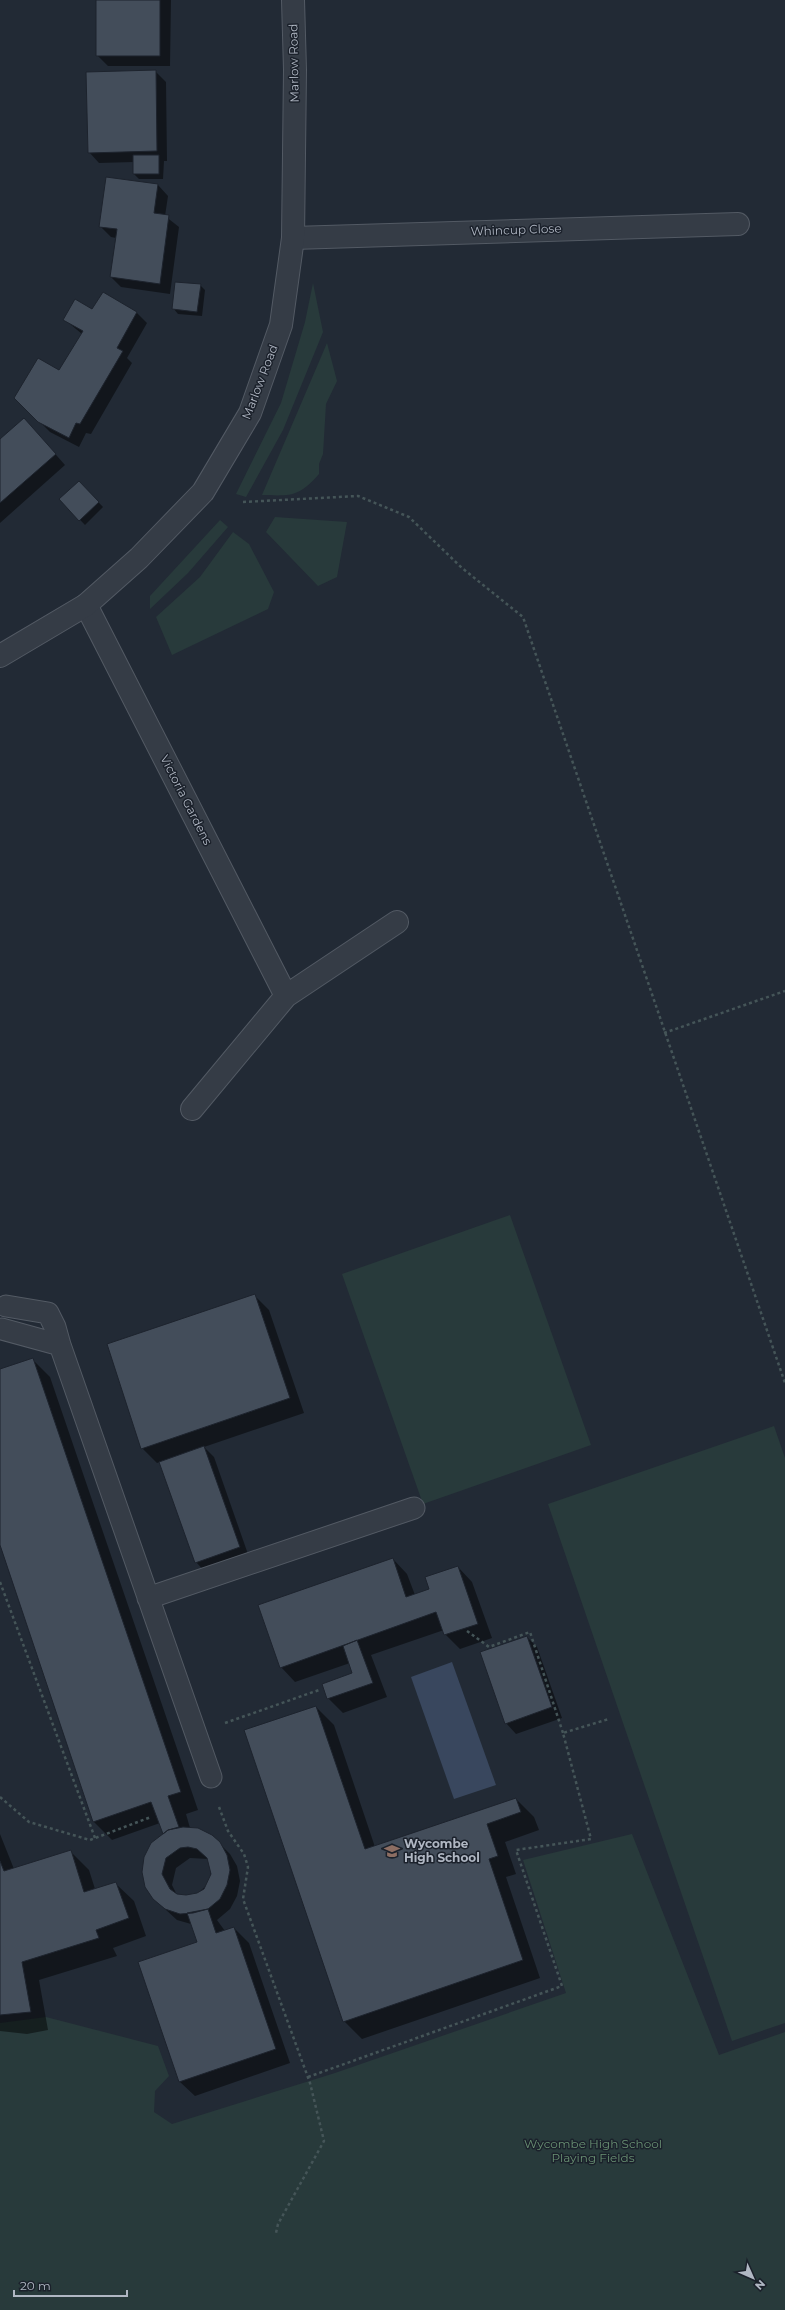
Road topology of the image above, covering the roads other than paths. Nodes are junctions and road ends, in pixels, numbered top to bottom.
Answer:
1 (294, 0) edge
2 (738, 224) dead end
3 (293, 238) junction
4 (86, 605) junction
5 (0, 656) edge
6 (397, 922) dead end
7 (286, 996) junction
8 (192, 1109) dead end
9 (1, 1329) edge
10 (60, 1345) junction
11 (414, 1508) dead end
12 (148, 1598) junction
13 (211, 1777) dead end

1 - 3 street, Marlow Road
2 - 3 street, Whincup Close
3 - 4 street, Marlow Road
4 - 5 street, Marlow Road
4 - 7 street, Victoria Gardens
6 - 7 street
7 - 8 street
9 - 10 lane
9 - 10 lane
10 - 12 lane
11 - 12 lane
12 - 13 lane

